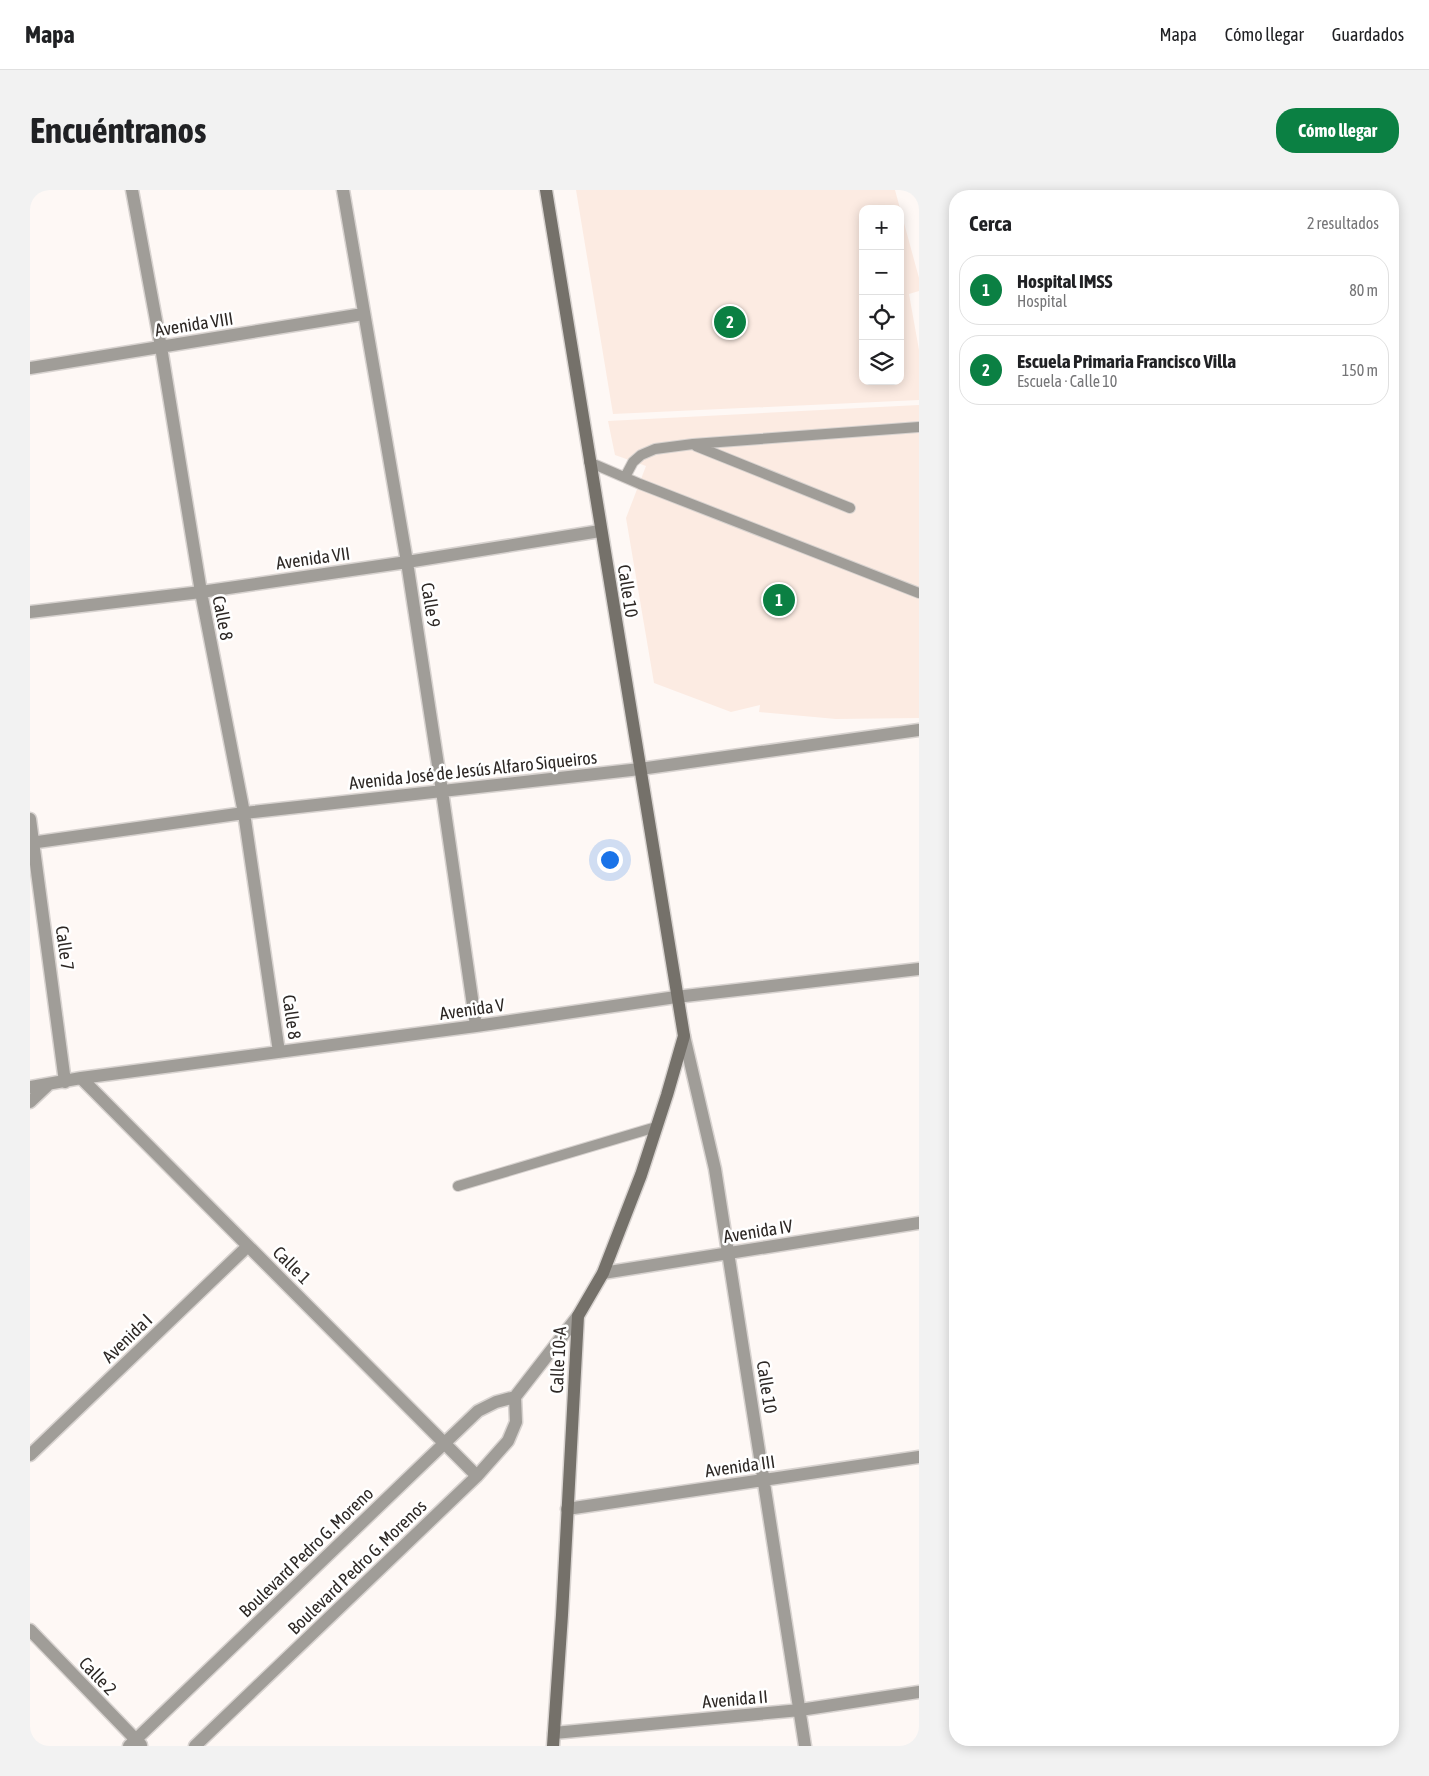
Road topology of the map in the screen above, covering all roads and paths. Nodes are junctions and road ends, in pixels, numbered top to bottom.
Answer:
1 (132, 190) edge
2 (343, 190) edge
3 (546, 190) edge
4 (363, 314) junction
5 (161, 347) junction
6 (30, 368) edge
7 (919, 427) edge
8 (693, 444) junction
9 (589, 462) junction
10 (625, 477) junction
11 (850, 508) dead end
12 (600, 531) junction
13 (407, 562) junction
14 (200, 592) junction
15 (919, 593) edge
16 (30, 612) edge
17 (919, 730) edge
18 (640, 769) junction
19 (442, 791) junction
20 (244, 813) junction
21 (30, 819) edge
22 (32, 843) edge
23 (919, 969) edge
24 (676, 997) junction
25 (476, 1026) junction
26 (684, 1036) junction
27 (279, 1052) junction
28 (81, 1078) junction
29 (65, 1082) junction
30 (48, 1085) junction
31 (30, 1087) edge
32 (30, 1102) edge
33 (656, 1127) junction
34 (458, 1186) dead end
35 (919, 1224) edge
36 (248, 1246) junction
37 (728, 1253) junction
38 (603, 1273) junction
39 (578, 1316) junction
40 (515, 1397) junction
41 (445, 1444) junction
42 (30, 1455) edge
43 (919, 1457) edge
44 (477, 1476) junction
45 (764, 1480) junction
46 (567, 1509) junction
47 (30, 1630) edge
48 (919, 1692) edge
49 (800, 1710) junction
50 (554, 1740) edge
51 (135, 1744) edge
52 (195, 1746) edge
53 (805, 1746) edge

1 - 5 street, Calle 8
2 - 4 street, Calle 9
3 - 9 street, Calle 10
4 - 5 street, Avenida VIII
4 - 13 street, Calle 9
5 - 6 street, Avenida VIII
5 - 14 street, Calle 8
7 - 8 lane
8 - 10 lane
8 - 11 lane
9 - 10 lane
9 - 12 street, Calle 10
10 - 15 lane
12 - 13 street, Avenida VII
12 - 18 street, Calle 10
13 - 14 street, Avenida VII
13 - 19 street, Calle 9
14 - 16 street, Avenida VII
14 - 20 street, Calle 8
17 - 18 street, Avenida José de Jesús Alfaro Siqueiros
18 - 19 street, Avenida José de Jesús Alfaro Siqueiros
18 - 24 street, Calle 10
19 - 20 street, Avenida José de Jesús Alfaro Siqueiros
19 - 25 street, Calle 9
20 - 22 street, Avenida José de Jesús Alfaro Siqueiros
20 - 27 street, Calle 8
21 - 22 street, Calle 7
22 - 29 street, Calle 7
23 - 24 street, Avenida V
24 - 25 street, Avenida V
24 - 26 street, Calle 10-A
25 - 27 street, Avenida V
26 - 33 street, Calle 10-A
26 - 37 street, Calle 10
27 - 28 street, Avenida V
28 - 29 street, Avenida V
28 - 36 street, Calle 1
29 - 30 street, Avenida V
30 - 31 street, Avenida V
30 - 32 street
33 - 34 lane
33 - 38 street, Calle 10-A
35 - 37 street, Avenida IV
36 - 41 street, Calle 1
36 - 42 street, Avenida I
37 - 38 street, Avenida IV
37 - 45 street, Calle 10
38 - 39 street, Calle 10-A
39 - 40 street
39 - 46 street, Calle 10-A
40 - 41 street, Boulevard Pedro G. Moreno
40 - 44 street, Boulevard Pedro G. Morenos
41 - 44 street, Calle 1
41 - 51 street, Boulevard Pedro G. Moreno
43 - 45 street, Avenida III
44 - 52 street, Boulevard Pedro G. Morenos
45 - 46 street, Avenida III
45 - 49 street, Calle 10
46 - 50 street, Calle 10-A
47 - 51 street, Calle 2
48 - 49 street, Avenida II
49 - 50 street, Avenida II
49 - 53 street, Calle 10

